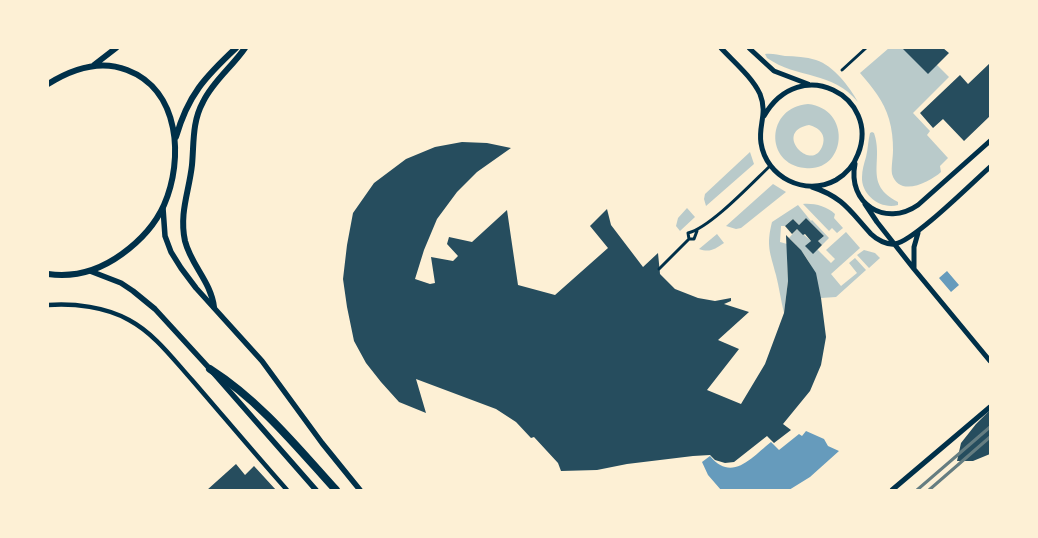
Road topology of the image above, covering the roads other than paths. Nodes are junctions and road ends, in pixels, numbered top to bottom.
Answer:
1 (116, 48) edge
2 (236, 48) edge
3 (245, 48) edge
4 (721, 48) edge
5 (749, 48) edge
6 (866, 48) edge
7 (94, 66) junction
8 (842, 70) dead end
9 (48, 84) edge
10 (808, 85) junction
11 (764, 116) junction
12 (990, 141) edge
13 (174, 143) junction
14 (855, 161) junction
15 (770, 166) junction
16 (990, 167) edge
17 (809, 186) junction
18 (865, 204) junction
19 (164, 205) junction
20 (919, 230) junction
21 (697, 231) junction
22 (689, 239) junction
23 (895, 244) junction
24 (659, 269) dead end
25 (914, 269) junction
26 (90, 271) junction
27 (48, 274) edge
28 (48, 305) edge
29 (214, 307) junction
30 (990, 360) edge
31 (210, 369) junction
32 (990, 407) edge
33 (286, 490) edge
34 (316, 490) edge
35 (336, 490) edge
36 (360, 490) edge
37 (892, 490) edge

1 - 7 main road
2 - 13 main road
3 - 29 main road
4 - 11 street
5 - 10 street
6 - 8 street
7 - 9 main road
7 - 13 main road
10 - 11 street
10 - 14 street
11 - 15 street
12 - 18 street
13 - 19 main road
14 - 17 street
14 - 18 street
15 - 17 street
15 - 21 street
16 - 20 street
17 - 23 street
18 - 23 street
19 - 26 main road
19 - 29 main road
20 - 23 street
20 - 25 street
21 - 22 street
21 - 22 street
22 - 24 street
23 - 25 street
25 - 30 street
26 - 27 main road
26 - 31 main road
28 - 33 street
29 - 36 main road
31 - 34 main road
31 - 35 highway
32 - 37 street

